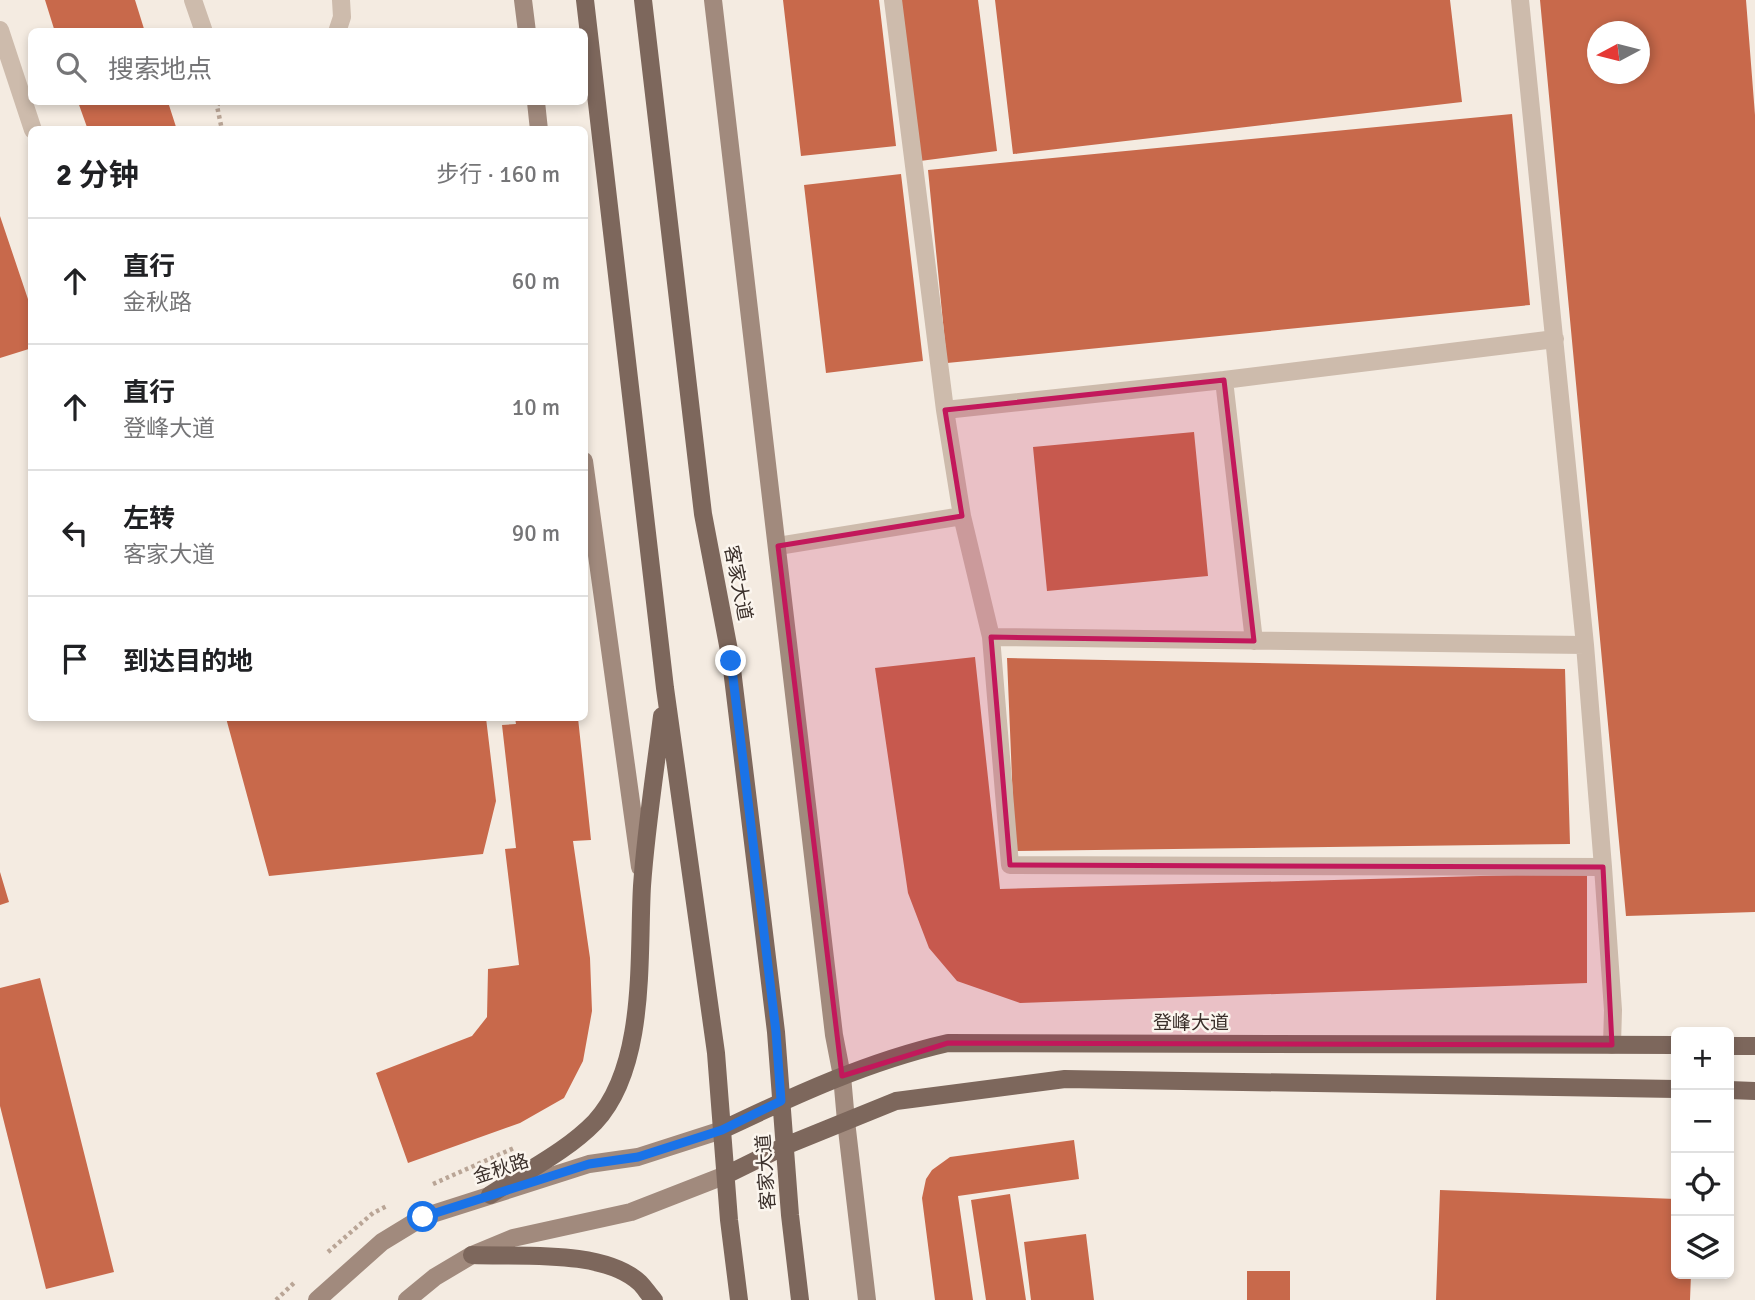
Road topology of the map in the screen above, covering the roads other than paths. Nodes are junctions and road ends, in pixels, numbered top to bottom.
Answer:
1 (192, 0) edge
2 (341, 0) edge
3 (523, 0) edge
4 (585, 0) edge
5 (643, 0) edge
6 (713, 0) edge
7 (893, 0) edge
8 (1520, 0) edge
9 (202, 28) edge
10 (338, 28) edge
11 (526, 28) edge
12 (0, 30) edge
13 (536, 105) edge
14 (32, 126) edge
15 (539, 126) edge
16 (1555, 339) junction
17 (1224, 380) junction
18 (945, 410) junction
19 (588, 490) edge
20 (962, 516) junction
21 (778, 546) junction
22 (990, 637) junction
23 (1254, 641) junction
24 (1585, 645) junction
25 (665, 688) junction
26 (1604, 867) junction
27 (642, 884) junction
28 (1612, 1045) junction
29 (1671, 1045) edge
30 (1734, 1046) edge
31 (1755, 1046) edge
32 (842, 1076) junction
33 (1671, 1090) edge
34 (1734, 1090) edge
35 (1755, 1091) edge
36 (781, 1101) junction
37 (845, 1121) junction
38 (722, 1130) junction
39 (785, 1146) junction
40 (726, 1175) junction
41 (490, 1195) junction
42 (472, 1255) junction
43 (317, 1300) edge
44 (407, 1300) edge
45 (654, 1300) edge
46 (739, 1300) edge
47 (800, 1300) edge
48 (867, 1300) edge

1 - 9 street
2 - 10 street
3 - 11 street
4 - 25 main road, 客家大道
5 - 36 main road, 客家大道
6 - 21 street
7 - 18 street
8 - 16 street
12 - 14 street
13 - 15 street
16 - 17 street
16 - 24 street
17 - 18 street
17 - 23 street
18 - 20 street
19 - 27 street
20 - 21 street
20 - 22 street
21 - 32 street
22 - 23 street
22 - 26 street
23 - 24 street
24 - 26 street
25 - 27 main road
25 - 38 main road, 客家大道
26 - 28 street
27 - 41 main road
28 - 29 main road, 登峰大道
28 - 32 main road, 登峰大道
30 - 31 main road
32 - 36 main road, 登峰大道
32 - 37 street
33 - 37 main road
34 - 35 main road
36 - 38 main road, 登峰大道
36 - 39 main road, 客家大道
37 - 39 main road
37 - 48 street
38 - 40 main road, 客家大道
38 - 41 street, 金秋路
39 - 40 main road
39 - 47 main road, 客家大道
40 - 42 street
40 - 46 main road, 客家大道
41 - 43 street, 金秋路
42 - 44 street
42 - 45 main road

